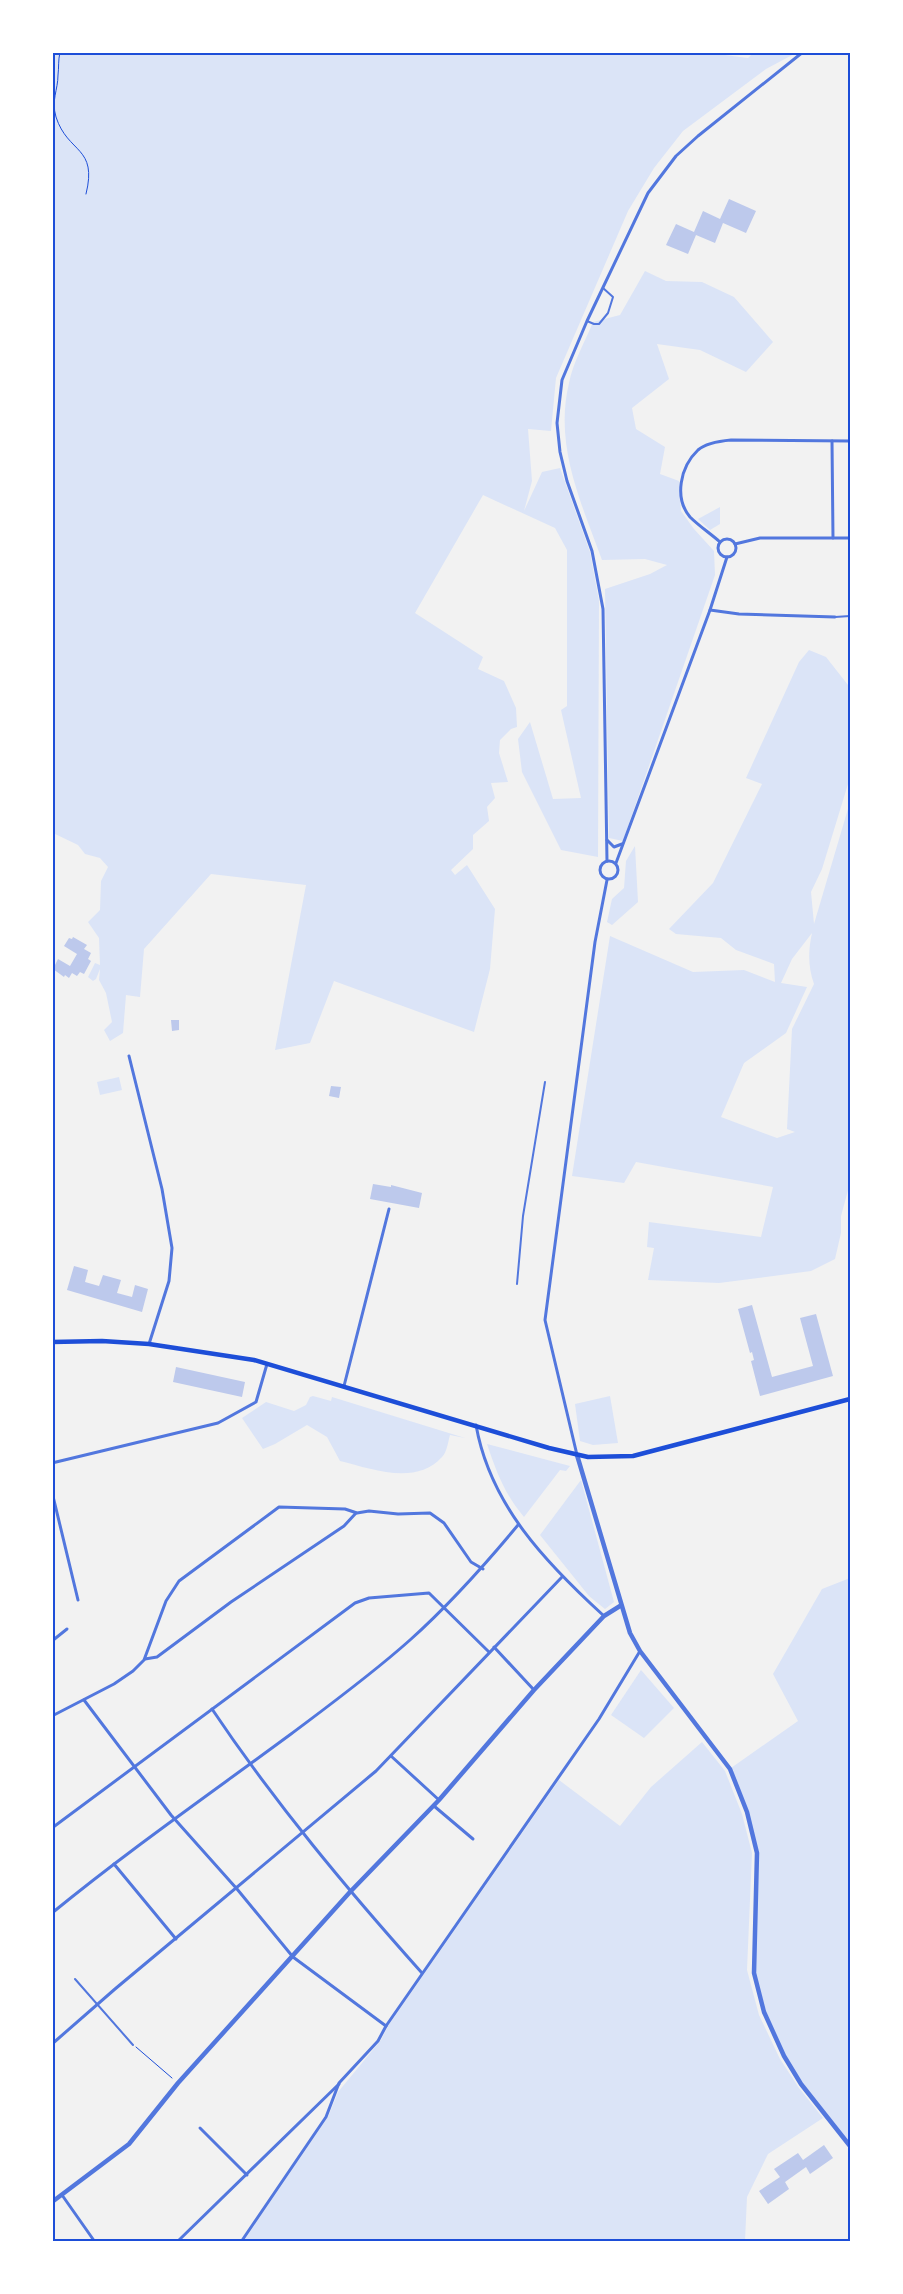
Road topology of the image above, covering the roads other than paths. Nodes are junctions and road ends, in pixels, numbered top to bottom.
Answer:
1 (803, 52) edge
2 (602, 288) junction
3 (587, 321) junction
4 (832, 441) junction
5 (850, 441) edge
6 (833, 538) junction
7 (850, 538) edge
8 (720, 542) junction
9 (735, 544) junction
10 (727, 557) junction
11 (710, 610) junction
12 (850, 616) edge
13 (835, 617) joint
14 (606, 840) junction
15 (622, 844) junction
16 (607, 861) junction
17 (616, 863) junction
18 (607, 880) junction
19 (129, 1056) dead end
20 (545, 1082) dead end
21 (389, 1209) dead end
22 (517, 1284) dead end
23 (52, 1342) edge
24 (149, 1344) junction
25 (268, 1363) junction
26 (344, 1386) junction
27 (850, 1399) edge
28 (476, 1425) junction
29 (577, 1456) junction
30 (52, 1463) edge
31 (52, 1492) edge
32 (357, 1512) junction
33 (518, 1525) junction
34 (482, 1568) junction
35 (562, 1577) junction
36 (78, 1600) dead end
37 (620, 1606) junction
38 (445, 1607) junction
39 (604, 1616) junction
40 (67, 1629) dead end
41 (52, 1641) edge
42 (494, 1647) junction
43 (640, 1651) junction
44 (489, 1652) junction
45 (144, 1660) junction
46 (534, 1690) junction
47 (84, 1700) junction
48 (212, 1709) junction
49 (52, 1716) edge
50 (391, 1756) junction
51 (249, 1765) junction
52 (134, 1766) junction
53 (439, 1800) junction
54 (433, 1806) junction
55 (175, 1818) junction
56 (52, 1828) edge
57 (302, 1834) junction
58 (473, 1839) dead end
59 (114, 1864) junction
60 (237, 1889) junction
61 (350, 1892) junction
62 (52, 1913) edge
63 (176, 1939) junction
64 (293, 1957) junction
65 (422, 1973) junction
66 (75, 1979) dead end
67 (97, 2004) junction
68 (386, 2026) junction
69 (52, 2044) edge
70 (133, 2045) road end
71 (339, 2083) junction
72 (200, 2128) dead end
73 (850, 2146) edge
74 (247, 2174) junction
75 (62, 2195) junction
76 (52, 2202) edge
77 (95, 2242) edge
78 (177, 2242) edge
79 (240, 2242) edge

1 - 2 street
2 - 3 street
2 - 3 lane
3 - 14 street
4 - 5 street
4 - 6 street
4 - 8 street
6 - 7 street
6 - 9 street
8 - 9 street
8 - 10 street
9 - 10 street
10 - 11 street
11 - 13 street
11 - 15 street
12 - 13 lane
14 - 15 street
14 - 16 street
15 - 17 street
16 - 17 street
16 - 18 street
17 - 18 street
18 - 29 street
19 - 24 street
20 - 22 lane
21 - 26 street
23 - 24 main road
24 - 25 main road
25 - 26 main road
25 - 30 street
26 - 28 main road
27 - 29 main road
28 - 29 main road
28 - 33 street
29 - 37 street
31 - 36 street
32 - 34 street
32 - 45 street
32 - 45 street
33 - 34 street
33 - 35 street
34 - 38 street
35 - 39 street
35 - 42 street
37 - 39 street
37 - 43 street
38 - 44 street
38 - 48 street
38 - 51 street
39 - 46 street
40 - 41 street
42 - 44 street
42 - 46 street
43 - 65 street
43 - 73 street
44 - 50 street
45 - 47 street
46 - 53 street
47 - 49 street
47 - 52 street
48 - 51 street
48 - 52 street
50 - 53 street
50 - 57 street
51 - 55 street
51 - 57 street
52 - 55 street
52 - 56 street
53 - 54 street
54 - 58 street
54 - 61 street
55 - 59 street
55 - 60 street
57 - 60 street
57 - 61 street
59 - 62 street
59 - 63 street
60 - 63 street
60 - 64 street
61 - 64 street
61 - 65 street
63 - 67 street
64 - 68 street
64 - 75 street
65 - 68 street
66 - 67 lane
67 - 69 street
67 - 70 lane
68 - 71 street
71 - 74 street
71 - 79 street
72 - 74 street
74 - 78 street
75 - 76 street
75 - 77 street

